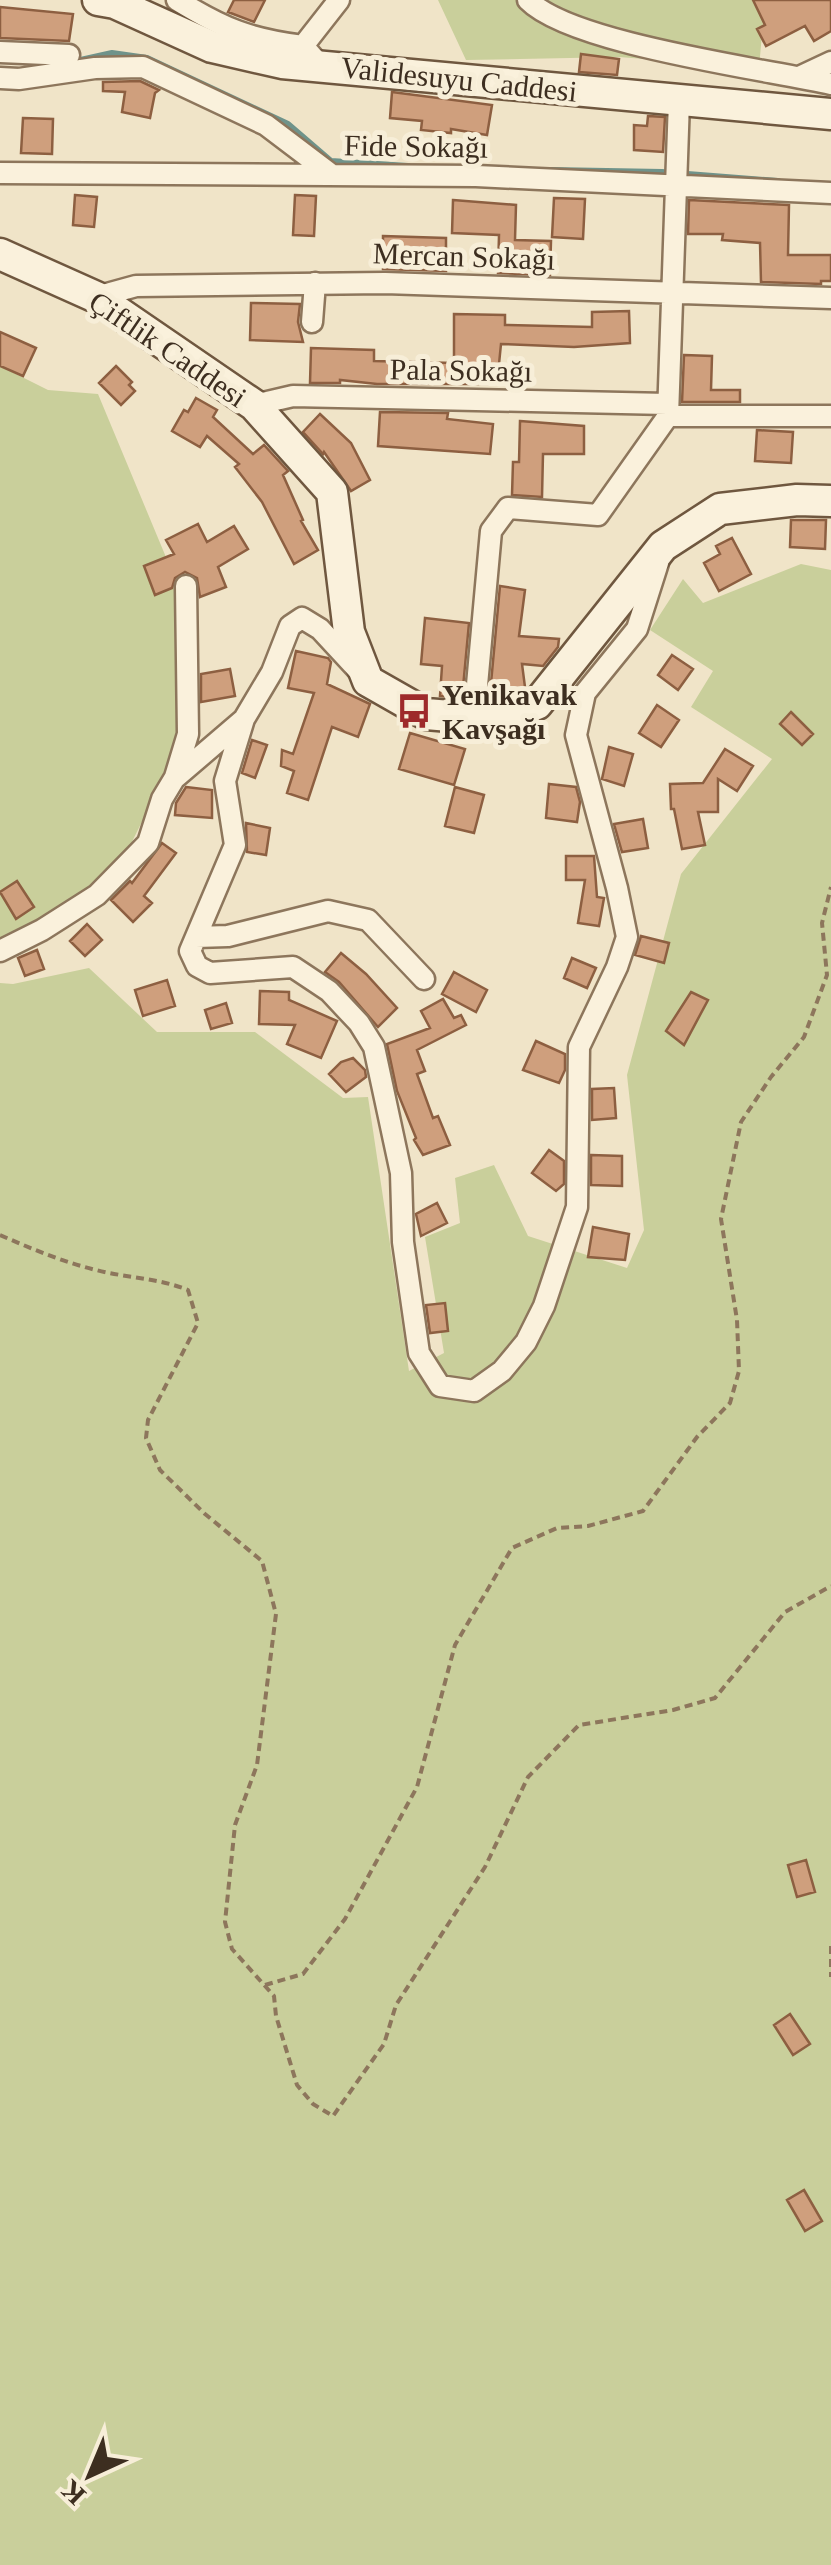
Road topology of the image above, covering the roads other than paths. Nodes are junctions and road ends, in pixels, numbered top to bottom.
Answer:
1 (98, 0) edge
2 (177, 0) edge
3 (339, 0) edge
4 (528, 0) edge
5 (0, 52) edge
6 (69, 54) dead end
7 (312, 56) junction
8 (831, 62) edge
9 (799, 77) junction
10 (0, 78) edge
11 (831, 84) edge
12 (678, 101) junction
13 (831, 114) edge
14 (0, 173) edge
15 (332, 175) junction
16 (678, 176) junction
17 (831, 192) edge
18 (0, 254) edge
19 (315, 284) junction
20 (674, 293) junction
21 (96, 297) junction
22 (831, 298) edge
23 (312, 322) dead end
24 (254, 405) junction
25 (667, 410) junction
26 (831, 416) edge
27 (797, 500) junction
28 (831, 501) edge
29 (831, 511) edge
30 (663, 546) junction
31 (186, 586) dead end
32 (368, 681) junction
33 (244, 718) junction
34 (474, 718) junction
35 (174, 779) junction
36 (196, 937) junction
37 (0, 951) edge
38 (424, 979) dead end

1 - 7 street, Validesuyu Caddesi
2 - 7 street
3 - 7 street
4 - 9 street
5 - 6 street
7 - 12 street, Validesuyu Caddesi
8 - 9 street
9 - 11 street
10 - 15 street
12 - 13 street, Validesuyu Caddesi
12 - 16 street
14 - 15 street, Fide Sokağı
15 - 16 street, Fide Sokağı
16 - 17 street, Fide Sokağı
16 - 20 street
18 - 21 street, Çiftlik Caddesi
19 - 20 street, Mercan Sokağı
19 - 21 street, Mercan Sokağı
19 - 23 street
20 - 22 street, Mercan Sokağı
20 - 25 street
21 - 24 street, Çiftlik Caddesi
24 - 25 street, Pala Sokağı
24 - 32 street, Çiftlik Caddesi
25 - 26 street, Pala Sokağı
25 - 34 street
27 - 28 street
27 - 29 street
27 - 30 street
30 - 34 street
30 - 36 street
31 - 35 street
32 - 33 street
32 - 34 street
33 - 35 street
33 - 36 street
35 - 37 street
36 - 38 street

